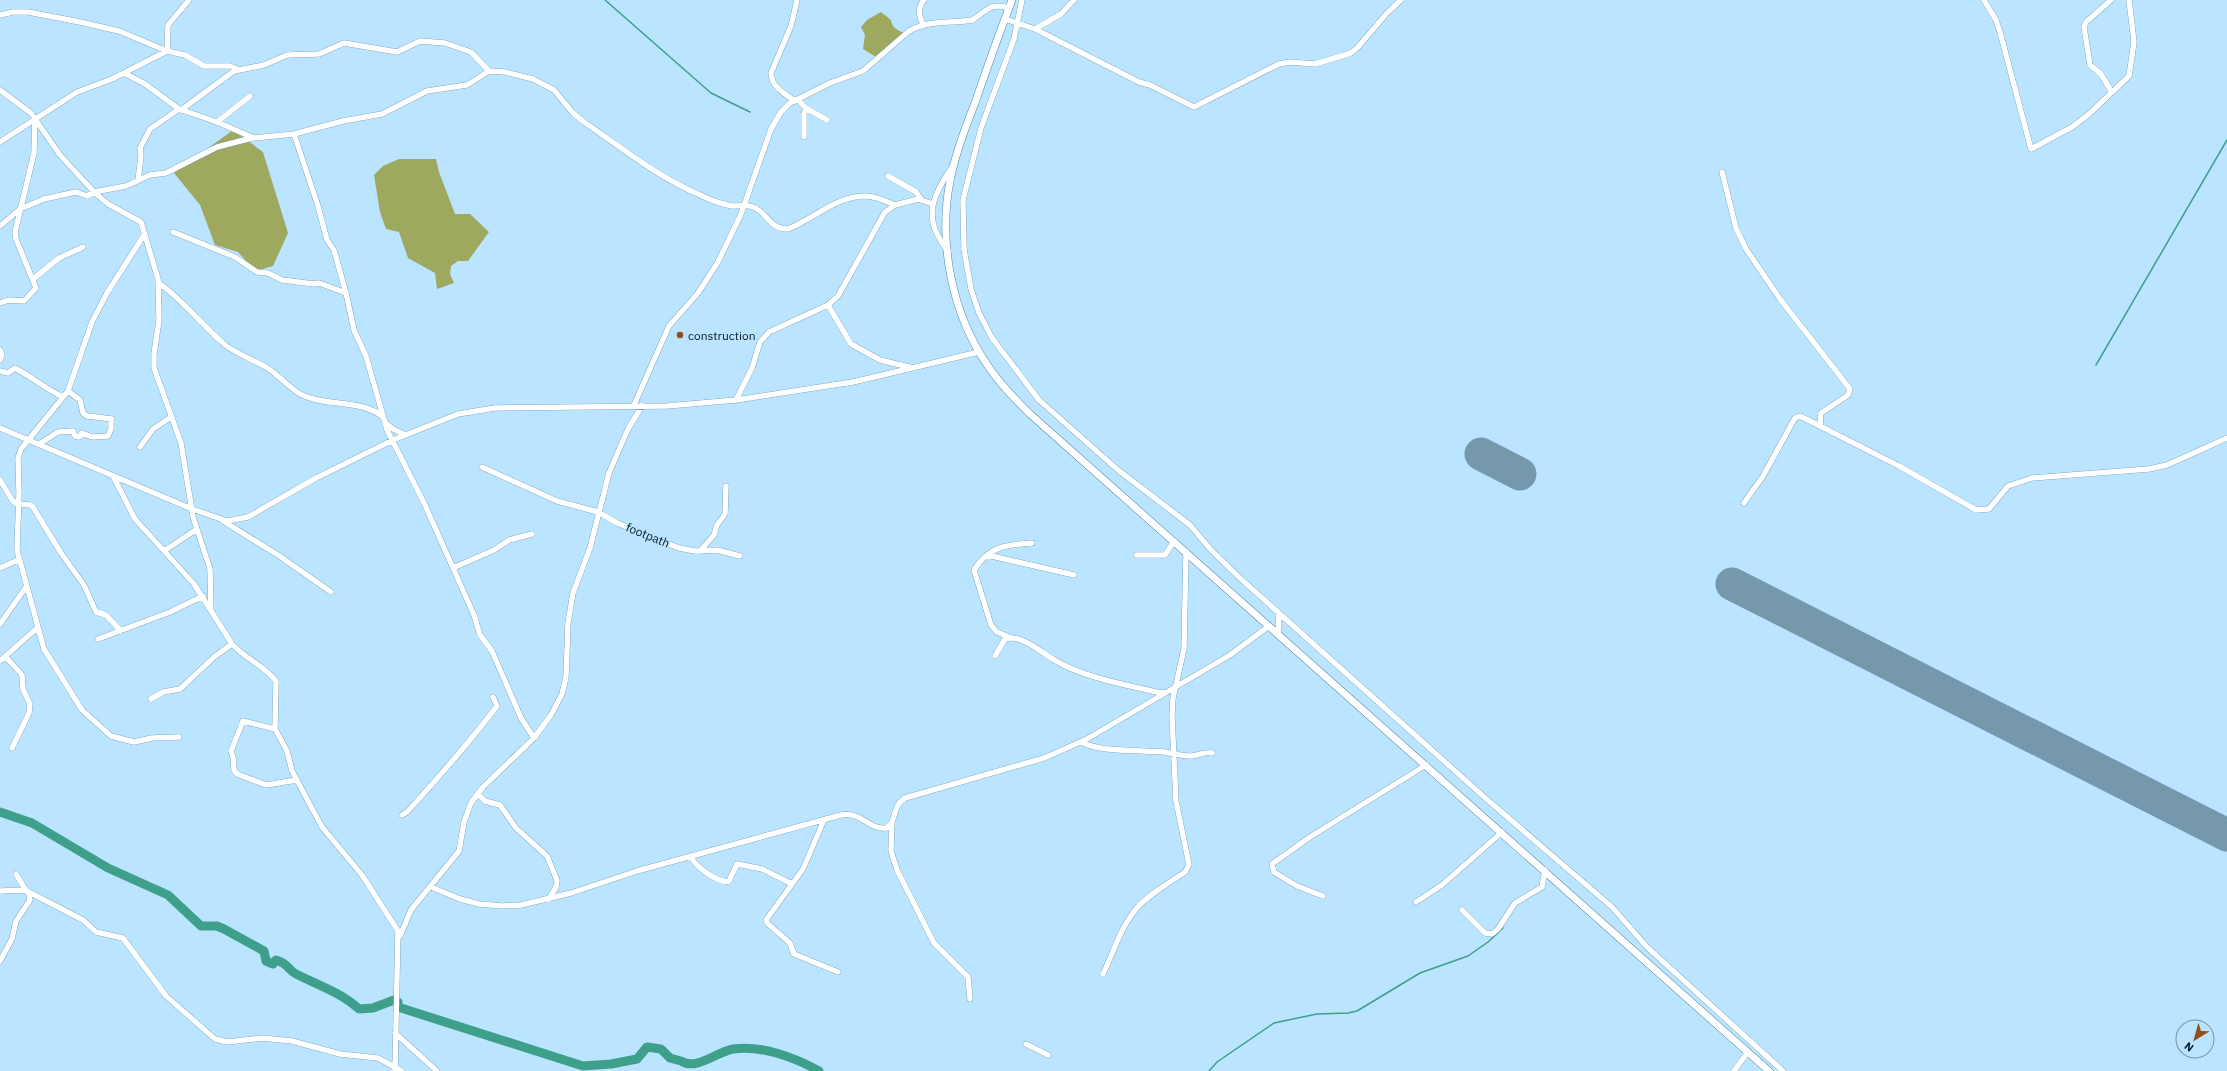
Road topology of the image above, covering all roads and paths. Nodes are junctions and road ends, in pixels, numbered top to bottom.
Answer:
1 (189, 0) edge
2 (797, 0) edge
3 (924, 0) edge
4 (1012, 0) edge
5 (1022, 0) edge
6 (1074, 0) edge
7 (1401, 0) edge
8 (1984, 0) edge
9 (2111, 0) edge
10 (2130, 0) edge
11 (1009, 8) junction
12 (0, 15) edge
13 (1005, 19) junction
14 (1018, 22) junction
15 (923, 24) junction
16 (1035, 29) junction
17 (167, 51) junction
18 (237, 69) junction
19 (489, 71) junction
20 (124, 73) junction
21 (0, 90) edge
22 (2111, 91) junction
23 (250, 96) dead end
24 (797, 100) junction
25 (806, 108) junction
26 (180, 110) junction
27 (35, 119) junction
28 (827, 120) dead end
29 (217, 122) junction
30 (294, 134) junction
31 (804, 137) dead end
32 (254, 138) junction
33 (0, 142) edge
34 (954, 165) junction
35 (1722, 172) dead end
36 (888, 176) dead end
37 (138, 181) junction
38 (94, 192) junction
39 (922, 199) junction
40 (933, 204) junction
41 (745, 205) junction
42 (895, 205) junction
43 (20, 209) junction
44 (0, 226) edge
45 (173, 232) dead end
46 (144, 235) junction
47 (83, 247) dead end
48 (948, 251) junction
49 (33, 279) junction
50 (158, 279) junction
51 (346, 293) junction
52 (0, 303) edge
53 (828, 305) junction
54 (0, 350) edge
55 (979, 352) junction
56 (0, 360) edge
57 (916, 368) junction
58 (0, 371) edge
59 (68, 391) junction
60 (63, 397) junction
61 (736, 400) junction
62 (634, 405) junction
63 (642, 406) junction
64 (170, 417) junction
65 (384, 419) junction
66 (1820, 426) junction
67 (0, 428) edge
68 (406, 435) junction
69 (2227, 438) edge
70 (28, 439) junction
71 (393, 440) junction
72 (39, 444) junction
73 (140, 447) dead end
74 (482, 467) dead end
75 (113, 476) junction
76 (0, 480) edge
77 (726, 486) dead end
78 (1744, 503) dead end
79 (17, 504) junction
80 (192, 509) junction
81 (598, 512) junction
82 (220, 520) junction
83 (197, 529) junction
84 (532, 534) dead end
85 (1174, 541) junction
86 (1032, 543) dead end
87 (164, 551) junction
88 (700, 551) junction
89 (1186, 552) junction
90 (987, 555) junction
91 (1136, 555) dead end
92 (740, 556) dead end
93 (18, 560) junction
94 (0, 568) edge
95 (453, 568) junction
96 (1074, 574) dead end
97 (26, 587) junction
98 (331, 592) dead end
99 (203, 596) junction
100 (211, 608) junction
101 (1279, 613) junction
102 (0, 624) edge
103 (1269, 626) junction
104 (36, 629) junction
105 (121, 631) junction
106 (1278, 634) junction
107 (1009, 637) junction
108 (98, 639) dead end
109 (232, 644) junction
110 (5, 656) junction
111 (995, 656) dead end
112 (0, 662) edge
113 (1176, 688) junction
114 (1166, 693) junction
115 (493, 697) dead end
116 (151, 699) dead end
117 (275, 729) junction
118 (179, 737) dead end
119 (534, 738) junction
120 (1082, 742) junction
121 (12, 748) dead end
122 (1212, 753) dead end
123 (1175, 755) junction
124 (1426, 765) junction
125 (297, 780) junction
126 (478, 794) junction
127 (402, 815) dead end
128 (824, 820) junction
129 (892, 822) junction
130 (1502, 832) junction
131 (691, 856) junction
132 (1545, 870) junction
133 (16, 874) dead end
134 (792, 884) junction
135 (431, 887) junction
136 (0, 891) edge
137 (28, 893) junction
138 (1323, 896) dead end
139 (549, 899) junction
140 (1416, 902) dead end
141 (1462, 910) dead end
142 (400, 936) junction
143 (0, 961) edge
144 (838, 972) dead end
145 (1103, 974) dead end
146 (970, 999) dead end
147 (395, 1032) junction
148 (1026, 1044) dead end
149 (1748, 1052) junction
150 (1048, 1055) dead end
151 (395, 1070) edge
152 (402, 1071) edge
153 (437, 1071) edge
154 (1734, 1071) edge
155 (1769, 1071) edge
156 (1783, 1071) edge

1 - 17 street
2 - 24 street
3 - 15 street
4 - 11 main road
5 - 14 street
6 - 16 street
7 - 16 street
8 - 22 street
9 - 22 street
10 - 22 street
11 - 13 main road
11 - 15 street
12 - 17 street
13 - 14 street
13 - 34 main road
14 - 16 street
14 - 101 street
15 - 24 street
17 - 18 street
17 - 20 street
18 - 19 street
18 - 26 street
19 - 30 street
19 - 41 street
20 - 26 street
20 - 27 street
21 - 27 street
23 - 29 street
24 - 25 street
24 - 41 street
25 - 28 street
25 - 31 street
26 - 29 street
26 - 37 street
27 - 33 street
27 - 38 street
27 - 43 street
29 - 32 street
30 - 32 street
30 - 51 street
32 - 37 street
34 - 40 street
34 - 48 main road
35 - 66 street
36 - 39 street
37 - 38 street
38 - 43 street
38 - 46 street
39 - 40 street
39 - 42 street
40 - 48 street
41 - 42 street
41 - 62 street
42 - 53 street
43 - 44 street
43 - 49 street
45 - 51 street
46 - 50 street
46 - 59 street
47 - 49 street
48 - 55 main road
49 - 52 street
50 - 64 street
50 - 65 street
51 - 65 street
53 - 57 street
53 - 61 street
54 - 56 street
55 - 57 street
55 - 85 main road
57 - 61 street
58 - 60 street
59 - 60 street
59 - 72 street
60 - 70 street
61 - 63 street
62 - 63 street
62 - 68 street
63 - 81 street
64 - 73 street
64 - 80 street
65 - 68 street
65 - 71 street
66 - 69 street
66 - 78 street
67 - 70 street
68 - 71 street
70 - 72 street
70 - 79 street
71 - 82 street
71 - 95 street
72 - 75 street
74 - 81 street, footpath
75 - 80 street
75 - 87 street
76 - 79 street
77 - 88 street
79 - 93 street
79 - 105 street
80 - 82 street
80 - 83 street
81 - 88 street, footpath
81 - 119 street
82 - 98 street
83 - 87 street
83 - 100 street
84 - 95 street
85 - 89 main road
85 - 91 street
86 - 90 street
87 - 99 street
88 - 92 street, footpath
89 - 103 main road
89 - 113 street
90 - 96 street
90 - 107 street
93 - 94 street
93 - 97 street
95 - 119 street
97 - 102 street
97 - 104 street
99 - 100 street
99 - 105 street
100 - 109 street
101 - 106 street
101 - 156 street
103 - 106 main road
103 - 113 street
104 - 110 street
104 - 118 street
105 - 108 street
106 - 124 main road
107 - 111 street
107 - 114 street
109 - 116 street
109 - 117 street
110 - 112 street
110 - 121 street
113 - 114 street
113 - 123 street
114 - 120 street
115 - 127 street
117 - 125 street
117 - 125 street
119 - 126 street
120 - 123 street
120 - 129 street
122 - 123 street
123 - 145 street
124 - 130 main road
124 - 138 street
125 - 142 street
126 - 135 street
126 - 139 street
128 - 129 street
128 - 131 street
128 - 134 street
129 - 146 street
130 - 132 main road
130 - 140 street
131 - 134 street
131 - 139 street
132 - 141 street
132 - 149 main road
133 - 137 street
134 - 144 street
135 - 139 street
135 - 142 street
136 - 137 street
137 - 143 street
137 - 151 street
142 - 147 street
147 - 151 street
147 - 153 street
148 - 150 street
149 - 154 street
149 - 155 main road
151 - 152 street

